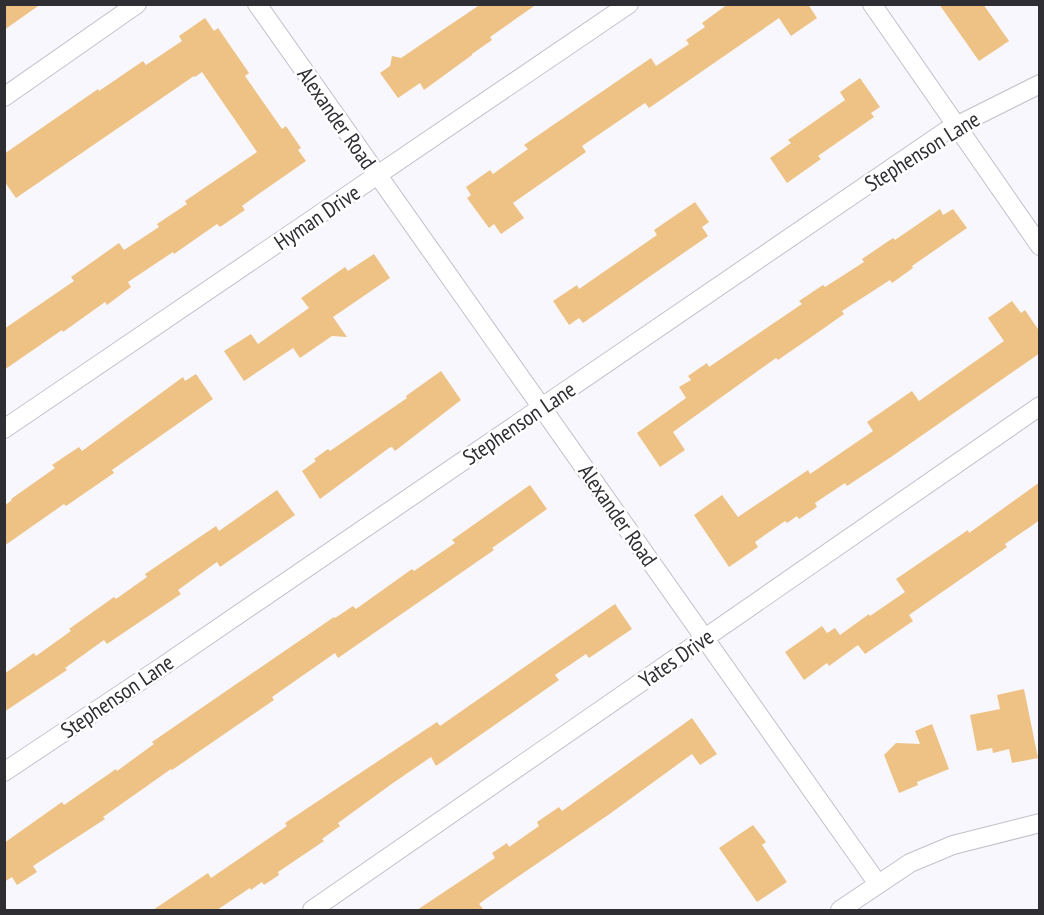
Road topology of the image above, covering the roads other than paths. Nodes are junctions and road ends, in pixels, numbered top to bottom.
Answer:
1 (137, 4) edge
2 (257, 4) edge
3 (629, 4) edge
4 (872, 4) edge
5 (1040, 84) edge
6 (4, 97) edge
7 (956, 126) junction
8 (378, 176) junction
9 (1040, 246) edge
10 (1040, 406) edge
11 (542, 408) junction
12 (4, 429) edge
13 (705, 638) junction
14 (4, 772) edge
15 (1040, 823) edge
16 (878, 884) junction
17 (312, 910) edge
18 (840, 910) edge

1 - 6 street
2 - 8 street, Alexander Road
3 - 8 street, Hyman Drive
4 - 7 street
5 - 7 street, Stephenson Lane
7 - 9 street
7 - 11 street, Stephenson Lane
8 - 11 street, Alexander Road
8 - 12 street, Hyman Drive
10 - 13 street, Yates Drive
11 - 13 street, Alexander Road
11 - 14 street, Stephenson Lane
13 - 16 street, Alexander Road
13 - 17 street, Yates Drive
15 - 16 street
16 - 18 street

